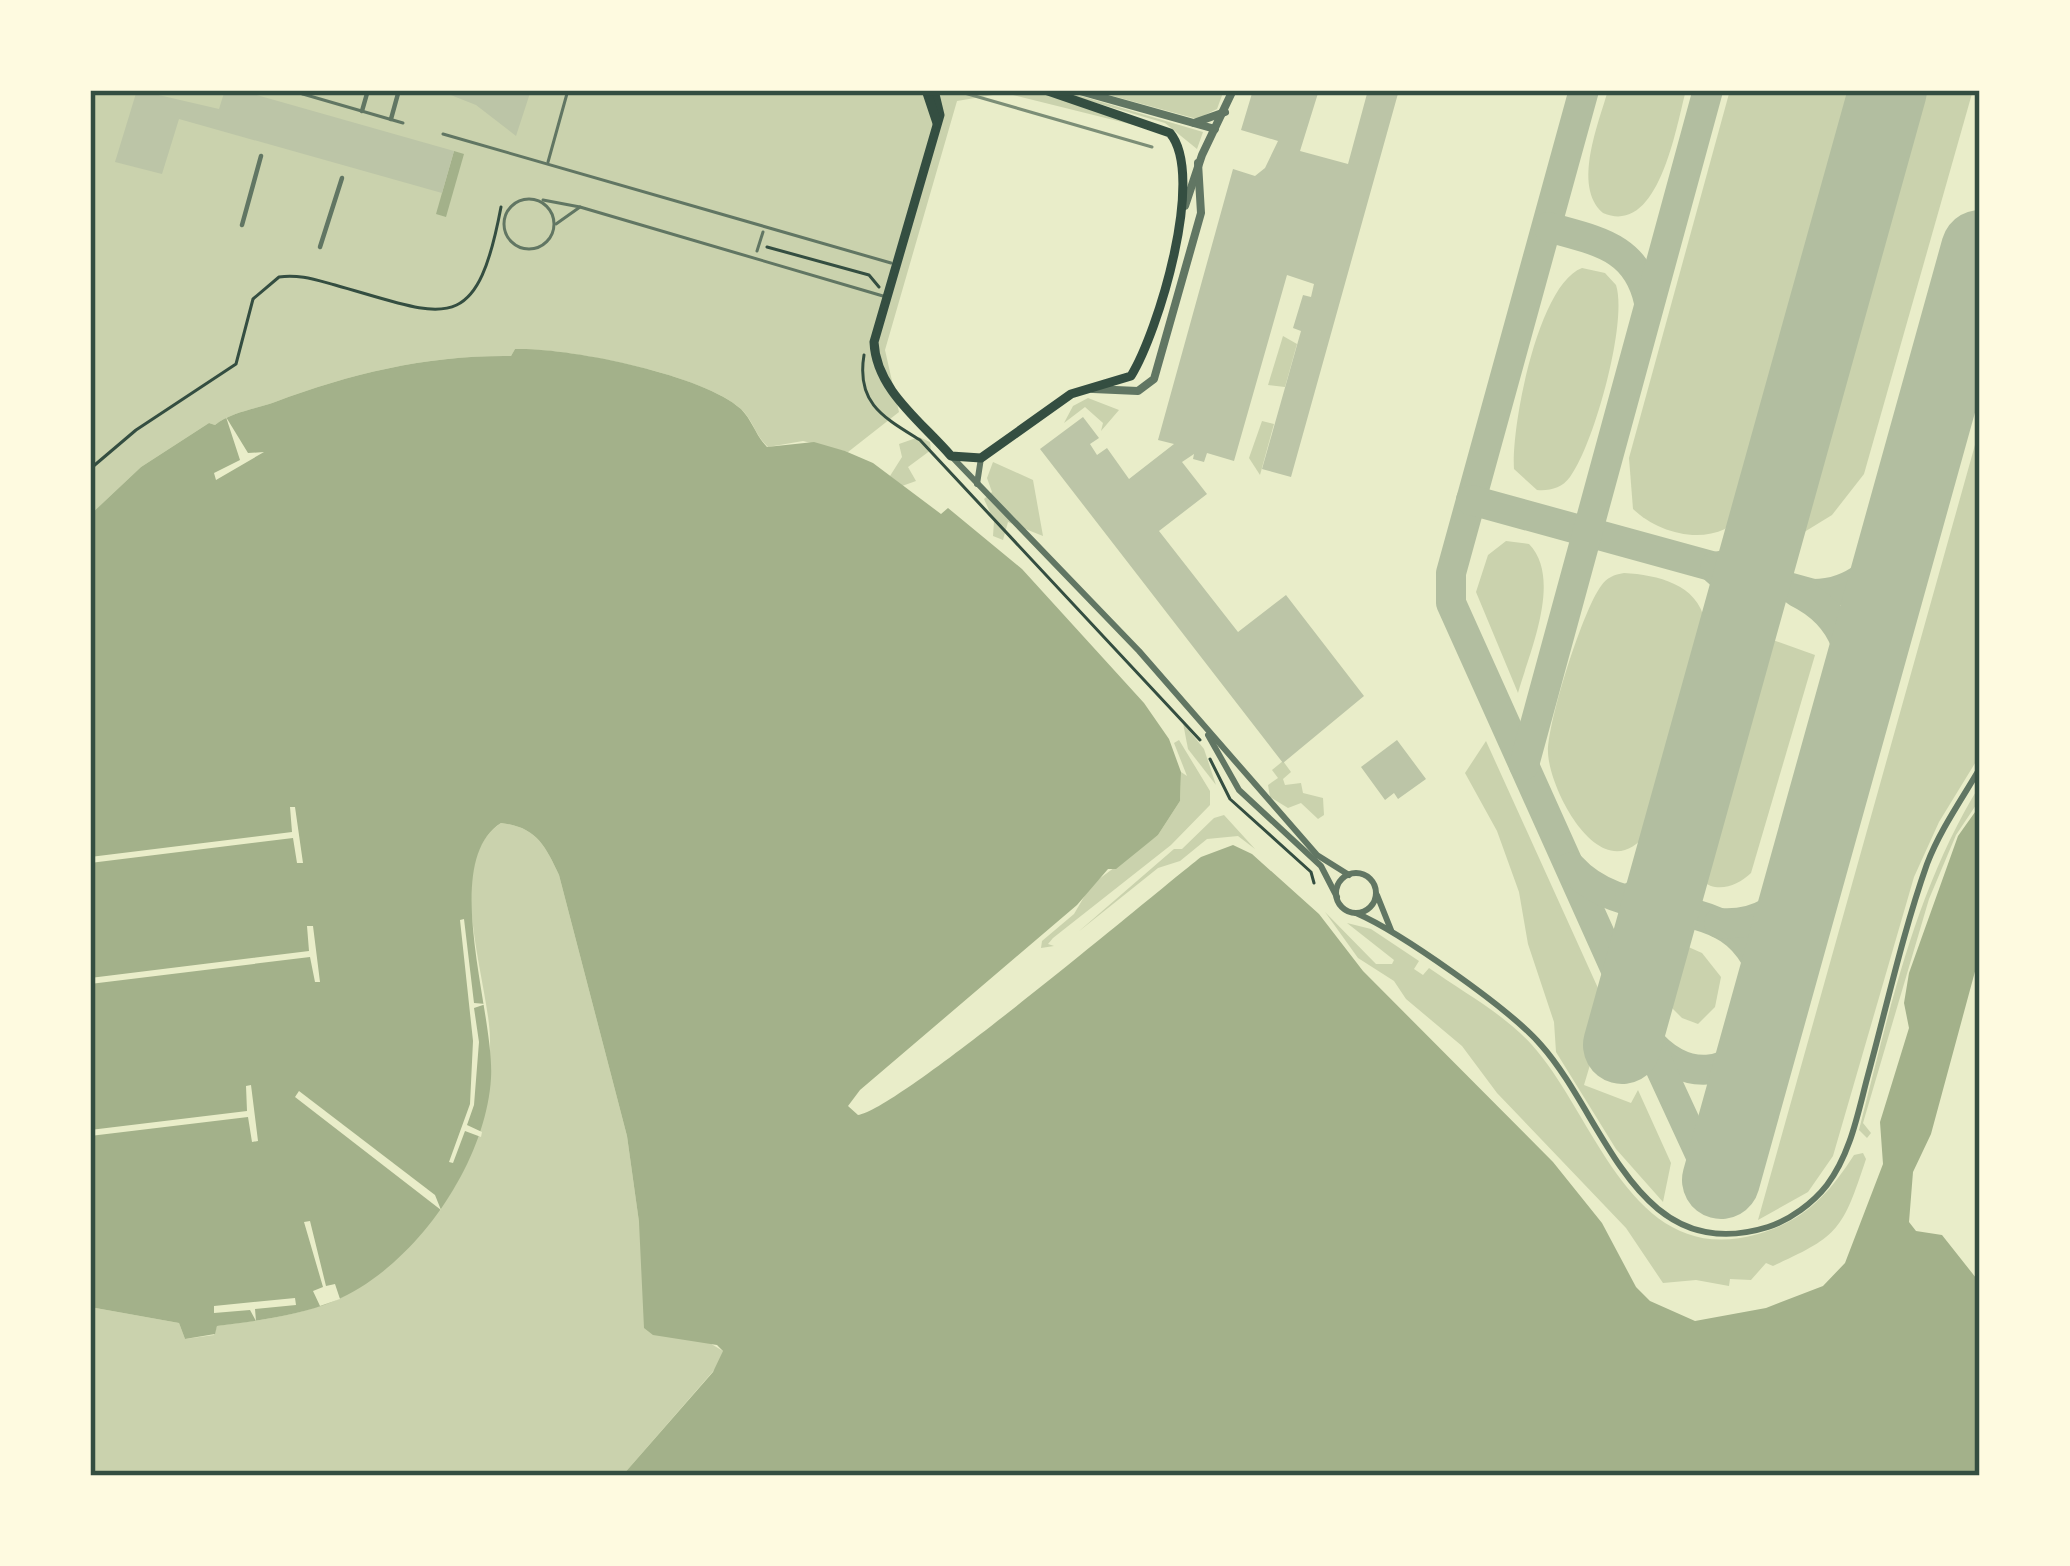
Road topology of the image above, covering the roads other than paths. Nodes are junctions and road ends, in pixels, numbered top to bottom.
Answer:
1 (290, 90) edge
2 (368, 90) edge
3 (399, 90) edge
4 (568, 90) edge
5 (930, 90) edge
6 (1045, 90) edge
7 (1076, 90) edge
8 (1233, 90) edge
9 (303, 92) edge
10 (362, 111) junction
11 (1225, 112) junction
12 (391, 119) junction
13 (403, 123) dead end
14 (1192, 124) junction
15 (1215, 129) junction
16 (443, 134) dead end
17 (262, 156) dead end
18 (544, 163) junction
19 (1198, 164) junction
20 (342, 178) dead end
21 (537, 200) junction
22 (1185, 206) junction
23 (580, 207) junction
24 (242, 225) dead end
25 (763, 230) junction
26 (553, 231) junction
27 (320, 247) dead end
28 (756, 255) junction
29 (896, 264) junction
30 (887, 297) junction
31 (1086, 388) junction
32 (951, 456) junction
33 (982, 458) junction
34 (977, 484) junction
35 (1204, 726) junction
36 (1980, 768) edge
37 (1349, 875) junction
38 (1376, 894) junction
39 (1337, 897) junction
40 (1356, 913) junction
41 (1391, 930) junction

1 - 9 lane
2 - 10 street
3 - 12 street
4 - 18 lane
5 - 29 main road
6 - 22 main road
7 - 14 street
8 - 11 street
9 - 10 lane
10 - 12 lane
11 - 14 street
11 - 15 street
12 - 13 lane
14 - 15 street
15 - 19 street
16 - 18 lane
17 - 24 street
18 - 25 lane
19 - 22 street
19 - 31 street
20 - 27 street
21 - 23 lane
21 - 26 lane
21 - 26 lane
22 - 31 main road
23 - 26 lane
23 - 28 lane
25 - 28 lane
25 - 29 lane
28 - 30 lane
29 - 30 main road
30 - 32 main road
31 - 33 main road
32 - 33 main road
32 - 34 street
33 - 34 street
34 - 35 street
35 - 37 street
35 - 39 street
36 - 41 street
37 - 38 street
37 - 39 street
38 - 40 street
38 - 41 street
39 - 40 street
40 - 41 street

